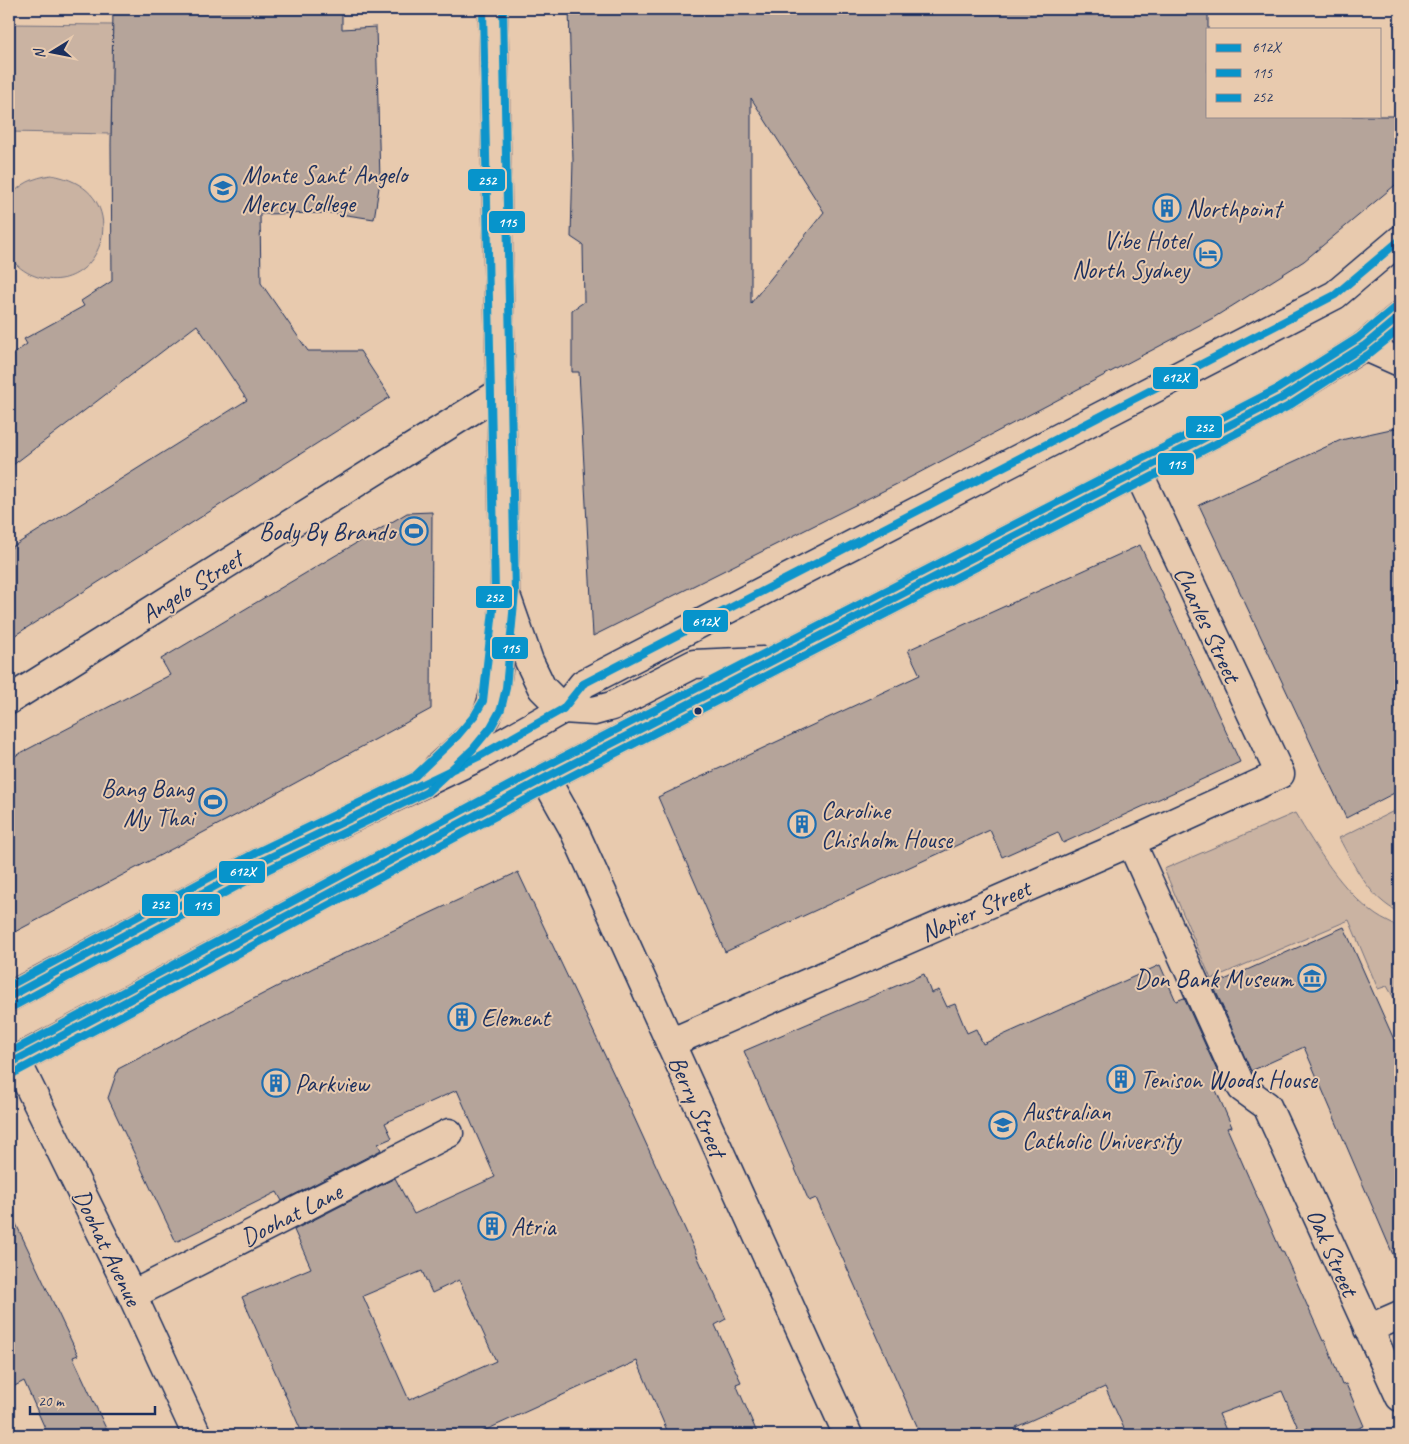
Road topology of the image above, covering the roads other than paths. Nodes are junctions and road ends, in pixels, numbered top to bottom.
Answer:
1 (492, 9) edge
2 (1400, 240) edge
3 (1400, 316) edge
4 (1364, 346) junction
5 (1400, 362) edge
6 (501, 392) junction
7 (1138, 472) junction
8 (505, 592) junction
9 (773, 661) junction
10 (9, 700) edge
11 (563, 709) junction
12 (1280, 774) joint
13 (545, 778) junction
14 (421, 784) junction
15 (1131, 842) junction
16 (9, 997) edge
17 (670, 1044) junction
18 (12, 1062) edge
19 (449, 1133) dead end
20 (132, 1295) junction
21 (1400, 1315) edge
22 (1368, 1329) junction
23 (1400, 1397) edge
24 (197, 1435) edge
25 (848, 1435) edge

1 - 6 main road
2 - 11 main road
3 - 4 main road
4 - 5 main road
4 - 7 main road
6 - 8 main road
6 - 10 main road, Angelo Street
7 - 9 main road
7 - 12 main road, Charles Street
8 - 11 main road
8 - 14 main road
9 - 11 main road
9 - 13 main road
11 - 14 main road
12 - 15 main road, Napier Street
13 - 17 main road, Berry Street
13 - 18 main road
14 - 16 main road
15 - 17 main road, Napier Street
15 - 22 main road, Oak Street
17 - 25 main road, Berry Street
18 - 20 main road, Doohat Avenue
19 - 20 main road, Doohat Lane
20 - 24 main road, Doohat Avenue
21 - 22 main road
22 - 23 main road, Oak Street

